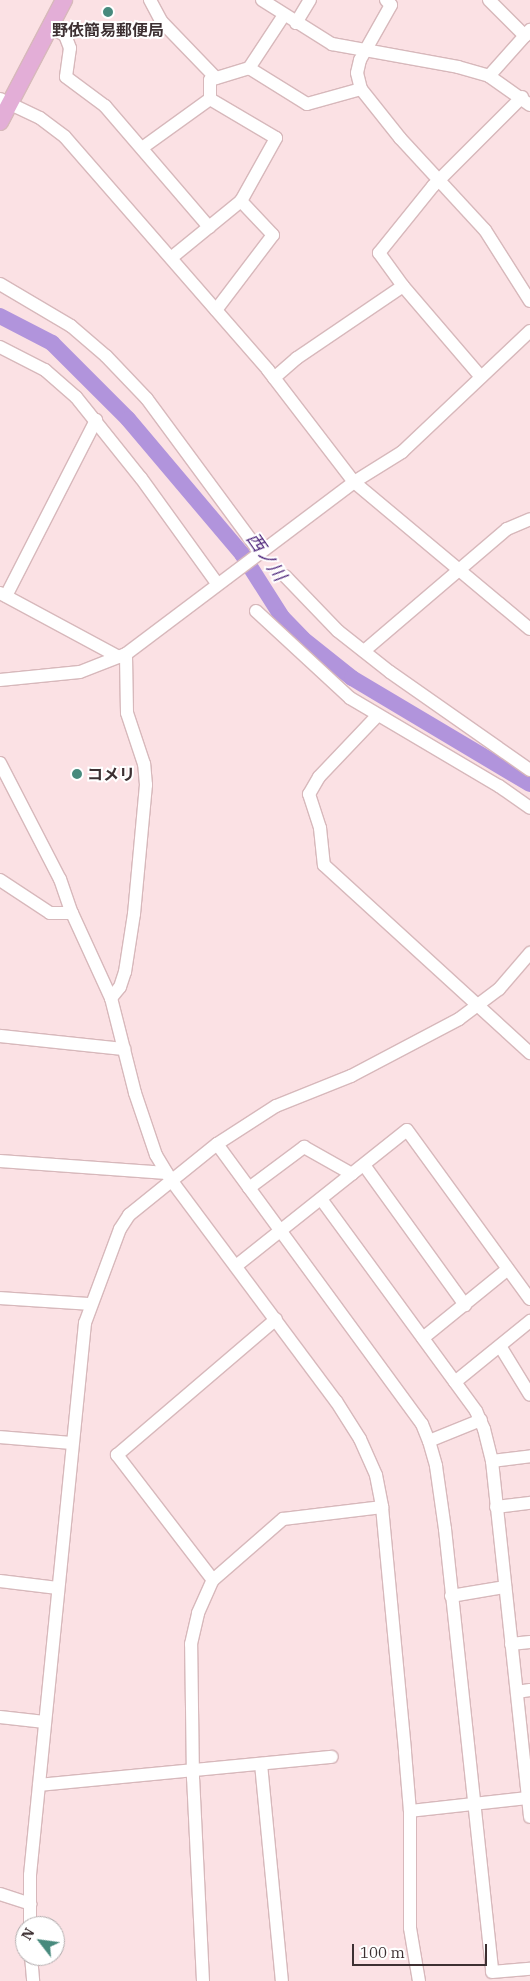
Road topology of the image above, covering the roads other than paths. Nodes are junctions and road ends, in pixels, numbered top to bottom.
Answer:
1 (64, 0) edge
2 (150, 0) edge
3 (262, 0) edge
4 (310, 0) edge
5 (489, 0) edge
6 (392, 2) edge
7 (284, 15) junction
8 (296, 23) junction
9 (49, 27) junction
10 (527, 33) edge
11 (365, 51) junction
12 (249, 68) junction
13 (489, 76) junction
14 (216, 78) junction
15 (361, 89) junction
16 (210, 98) junction
17 (5, 101) edge
18 (526, 101) edge
19 (0, 122) edge
20 (142, 148) junction
21 (441, 180) junction
22 (241, 201) junction
23 (209, 227) junction
24 (171, 258) junction
25 (0, 284) edge
26 (402, 286) junction
27 (530, 301) edge
28 (216, 310) junction
29 (530, 331) edge
30 (0, 347) edge
31 (274, 378) junction
32 (481, 378) junction
33 (96, 420) junction
34 (354, 482) junction
35 (530, 519) edge
36 (258, 551) junction
37 (461, 570) junction
38 (285, 576) dead end
39 (216, 582) junction
40 (3, 595) edge
41 (256, 611) dead end
42 (530, 629) edge
43 (364, 651) junction
44 (122, 655) junction
45 (0, 680) edge
46 (377, 716) junction
47 (0, 763) edge
48 (530, 770) edge
49 (530, 808) edge
50 (0, 880) edge
51 (72, 913) junction
52 (530, 953) edge
53 (111, 998) junction
54 (479, 1005) junction
55 (0, 1036) edge
56 (124, 1049) junction
57 (530, 1052) edge
58 (217, 1144) junction
59 (0, 1161) edge
60 (364, 1165) junction
61 (352, 1174) junction
62 (169, 1177) junction
63 (249, 1188) junction
64 (321, 1199) junction
65 (280, 1232) junction
66 (236, 1266) junction
67 (508, 1269) junction
68 (0, 1298) edge
69 (530, 1299) edge
70 (90, 1304) junction
71 (465, 1305) junction
72 (276, 1319) junction
73 (530, 1321) edge
74 (423, 1338) junction
75 (500, 1346) junction
76 (455, 1382) junction
77 (530, 1395) edge
78 (481, 1420) junction
79 (0, 1437) edge
80 (429, 1441) junction
81 (72, 1443) junction
82 (530, 1456) edge
83 (492, 1461) junction
84 (530, 1503) edge
85 (382, 1507) junction
86 (496, 1507) junction
87 (213, 1580) junction
88 (0, 1581) edge
89 (505, 1587) junction
90 (58, 1588) junction
91 (451, 1596) junction
92 (530, 1642) edge
93 (511, 1644) junction
94 (530, 1690) edge
95 (517, 1692) junction
96 (0, 1717) edge
97 (45, 1722) junction
98 (332, 1757) dead end
99 (261, 1764) junction
100 (194, 1769) junction
101 (39, 1785) junction
102 (528, 1798) junction
103 (473, 1805) junction
104 (410, 1811) junction
105 (530, 1817) edge
106 (0, 1894) edge
107 (30, 1904) junction
108 (30, 1916) edge
109 (32, 1966) edge
110 (530, 1969) edge
111 (33, 1981) edge
112 (203, 1981) edge
113 (282, 1981) edge
114 (419, 1981) edge

1 - 9 main road
2 - 14 street
3 - 7 street
4 - 8 street
5 - 10 street
6 - 11 street
7 - 8 street
7 - 12 street
8 - 11 street
9 - 17 main road
9 - 20 street
10 - 13 street
11 - 13 street
11 - 15 street
12 - 14 street
12 - 15 street
13 - 18 street
14 - 16 street
15 - 21 street
16 - 20 street
16 - 22 street
17 - 19 main road
17 - 24 street
18 - 21 street
20 - 23 street
21 - 26 street
21 - 27 street
22 - 23 street
22 - 28 street
23 - 24 street
24 - 28 street
25 - 36 street
26 - 31 street
26 - 32 street
28 - 31 street
29 - 32 street
30 - 33 street
31 - 34 street
32 - 34 street
33 - 39 street
33 - 40 street
34 - 36 street
34 - 37 street
35 - 37 street
36 - 39 street
37 - 42 street
37 - 43 street
38 - 43 street
39 - 44 street
40 - 44 street
41 - 46 street
43 - 48 street
44 - 45 street
44 - 53 street
46 - 49 street
46 - 54 street
47 - 51 street
50 - 51 street
51 - 53 street
52 - 54 street
53 - 56 street
54 - 57 street
54 - 58 street
55 - 56 street
56 - 62 street
58 - 62 street
58 - 63 street
59 - 62 street
60 - 61 street
60 - 67 street
60 - 71 street
61 - 63 street
61 - 64 street
62 - 66 street
62 - 70 street
63 - 65 street
64 - 65 street
64 - 74 street
65 - 66 street
65 - 80 street
66 - 72 street
67 - 69 street
67 - 71 street
68 - 70 street
70 - 81 street
71 - 74 street
72 - 85 street
72 - 87 street
73 - 75 street
74 - 76 street
75 - 76 street
75 - 77 street
76 - 78 street
78 - 80 street
78 - 83 street
79 - 81 street
80 - 91 street
81 - 90 street
82 - 83 street
83 - 86 street
84 - 86 street
85 - 87 street
85 - 104 street
86 - 89 street
87 - 100 street
88 - 90 street
89 - 91 street
89 - 93 street
90 - 97 street
91 - 103 street
92 - 93 street
93 - 95 street
94 - 95 street
95 - 102 street
96 - 97 street
97 - 101 street
98 - 99 street
99 - 100 street
99 - 113 street
100 - 101 street
100 - 112 street
101 - 107 street
102 - 103 street
102 - 105 street
103 - 104 street
103 - 110 street
104 - 114 street
106 - 107 street
107 - 108 street
109 - 111 street

